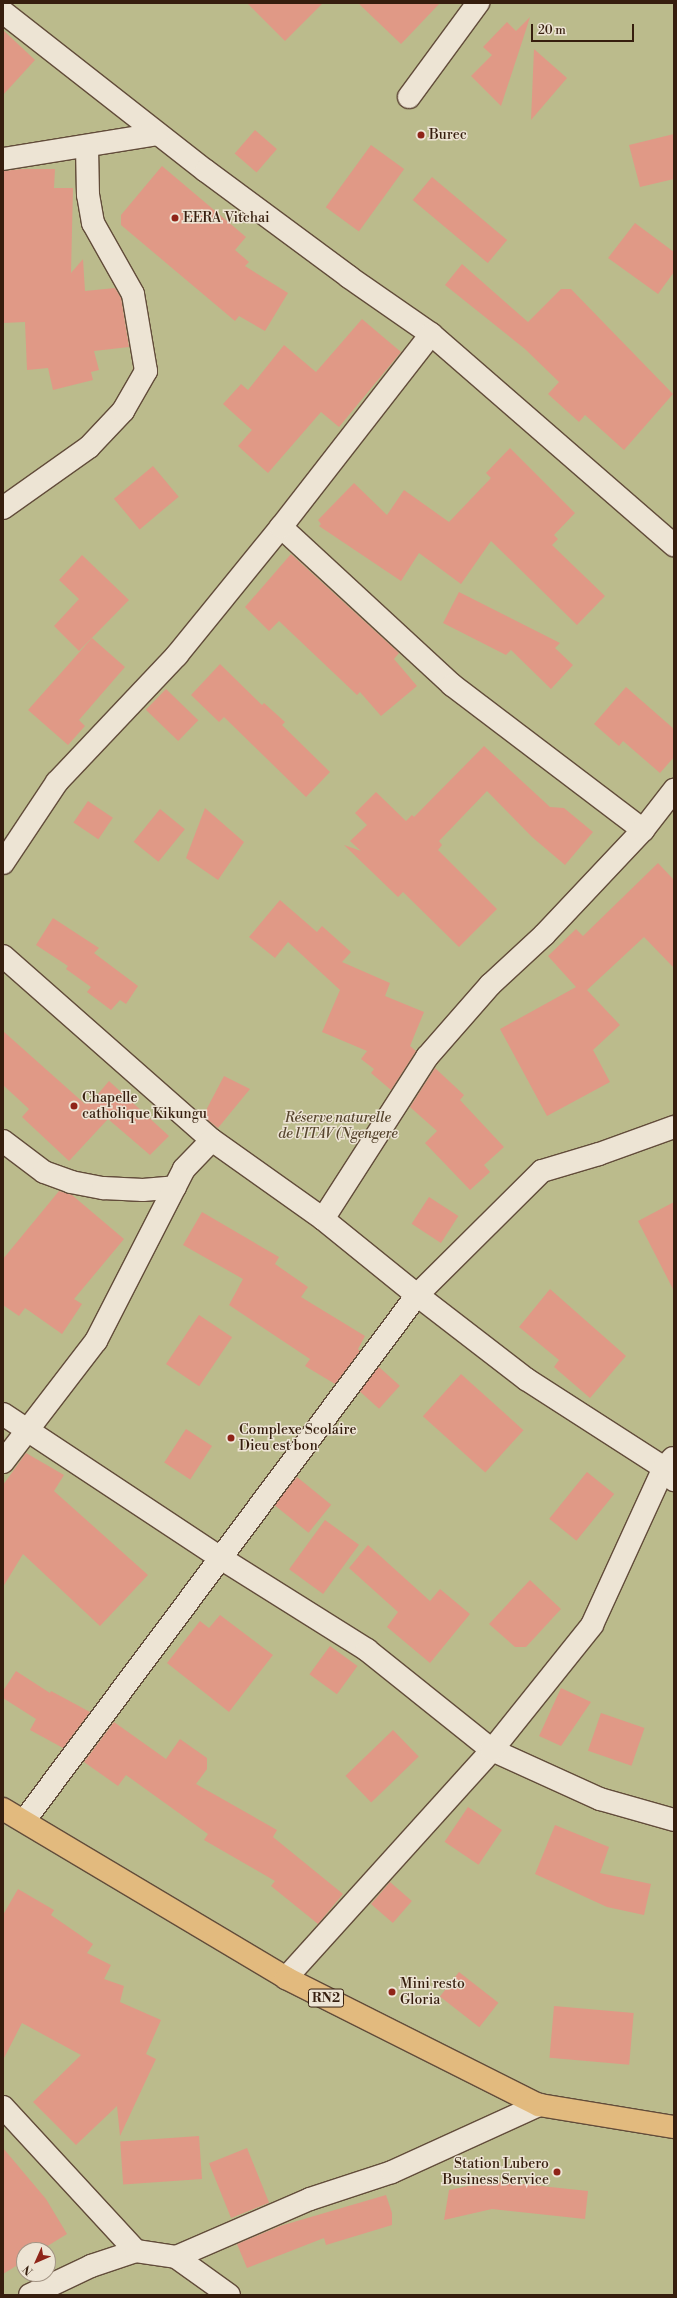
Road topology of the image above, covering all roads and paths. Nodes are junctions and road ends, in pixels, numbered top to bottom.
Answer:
1 (478, 3) edge
2 (3, 12) edge
3 (409, 97) dead end
4 (157, 134) junction
5 (87, 147) junction
6 (3, 158) edge
7 (431, 334) junction
8 (3, 508) edge
9 (281, 527) junction
10 (674, 546) edge
11 (674, 790) edge
12 (643, 830) junction
13 (3, 863) edge
14 (3, 956) edge
15 (674, 1127) edge
16 (212, 1140) junction
17 (3, 1141) edge
18 (175, 1187) junction
19 (323, 1219) junction
20 (417, 1295) junction
21 (3, 1414) edge
22 (27, 1430) junction
23 (3, 1462) edge
24 (671, 1468) edge
25 (219, 1558) junction
26 (492, 1750) junction
27 (3, 1809) edge
28 (674, 1820) edge
29 (24, 1821) junction
30 (286, 1978) junction
31 (539, 2105) junction
32 (3, 2107) edge
33 (674, 2127) edge
34 (136, 2251) junction
35 (176, 2257) junction
36 (30, 2295) edge
37 (229, 2295) edge

1 - 3 street
2 - 4 street
4 - 5 street
4 - 7 street
5 - 6 street
5 - 8 street
7 - 9 street
7 - 10 street
9 - 12 street
9 - 13 street
11 - 12 street
12 - 19 street
14 - 16 street
15 - 20 street
16 - 18 street
16 - 19 street
17 - 18 street
18 - 22 street
19 - 20 street
20 - 24 street
20 - 25 street
21 - 22 street
22 - 23 street
22 - 25 street
24 - 26 street
25 - 26 street
25 - 29 street
26 - 28 street
26 - 30 street
27 - 29 highway, RN2
29 - 30 highway, RN2
30 - 31 highway, RN2
31 - 33 highway, RN2
31 - 35 street
32 - 34 street
34 - 35 street
34 - 36 street
35 - 37 street

